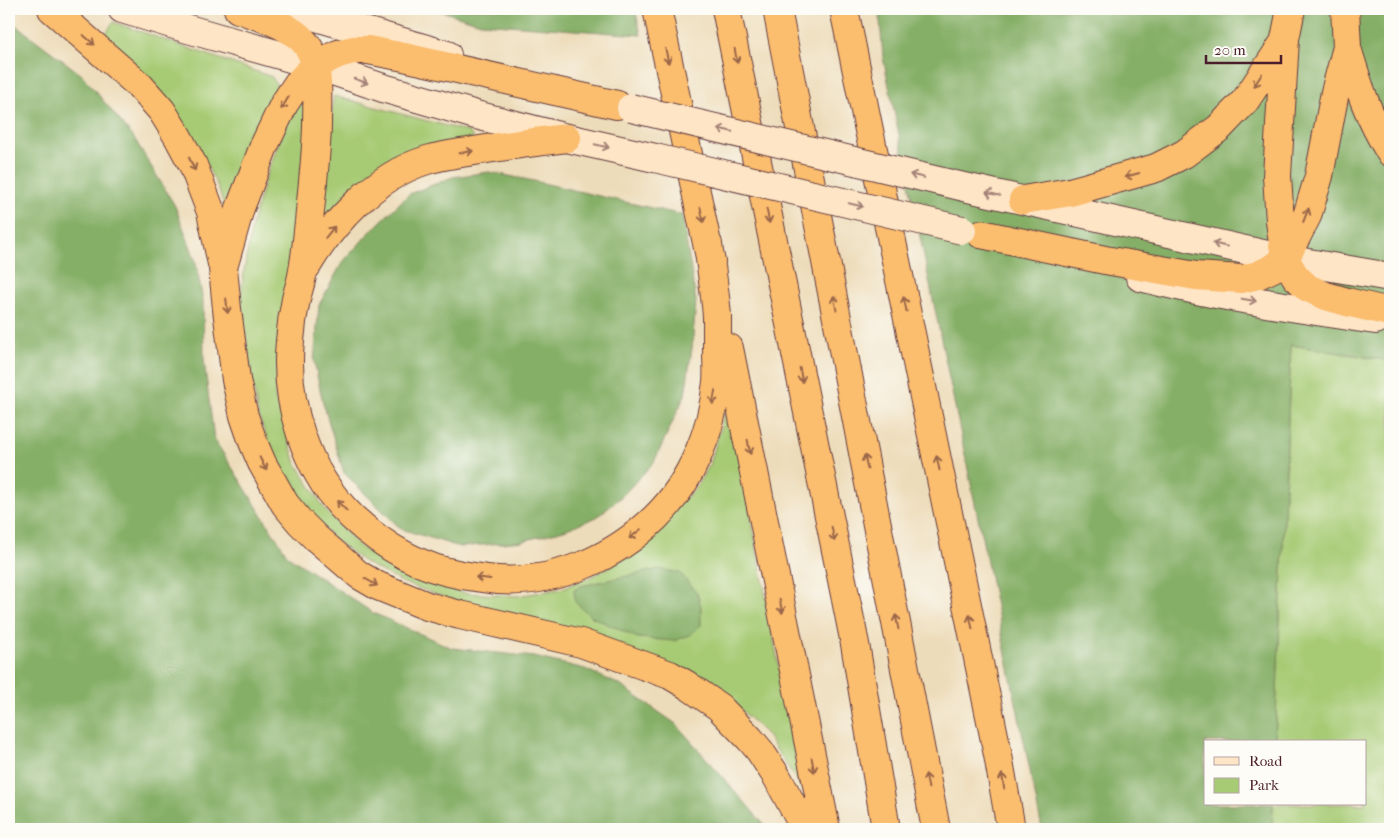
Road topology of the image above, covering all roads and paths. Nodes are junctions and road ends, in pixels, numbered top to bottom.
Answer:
1 (52, 9) edge
2 (122, 9) edge
3 (238, 9) edge
4 (289, 9) edge
5 (657, 9) edge
6 (726, 9) edge
7 (777, 9) edge
8 (844, 9) edge
9 (859, 9) edge
10 (1291, 9) edge
11 (1345, 9) edge
12 (1285, 39) junction
13 (1346, 47) junction
14 (315, 65) junction
15 (859, 80) junction
16 (624, 106) junction
17 (567, 138) junction
18 (1390, 152) edge
19 (1023, 200) junction
20 (972, 232) junction
21 (708, 244) junction
22 (1284, 259) junction
23 (223, 268) junction
24 (303, 272) junction
25 (1390, 277) edge
26 (1390, 312) edge
27 (1390, 322) edge
28 (805, 829) edge
29 (826, 829) edge
30 (886, 829) edge
31 (936, 829) edge
32 (1011, 829) edge

1 -> 23 highway
2 - 14 main road
3 - 14 highway
4 - 16 main road
5 -> 21 highway
6 -> 30 highway
31 -> 7 highway
8 - 15 highway
9 - 15 highway
10 - 12 highway
11 - 13 highway
12 -> 19 highway
12 - 22 highway
13 - 18 highway
22 -> 13 highway
14 - 16 highway
14 -> 17 main road
14 -> 23 highway
14 - 24 highway
32 -> 15 highway
19 -> 16 main road, bridge
17 -> 20 main road, bridge
24 -> 17 highway
22 -> 19 main road
20 - 22 highway
20 -> 27 main road
21 -> 24 highway
21 -> 29 highway
22 - 25 main road
22 - 26 highway
23 -> 28 highway

